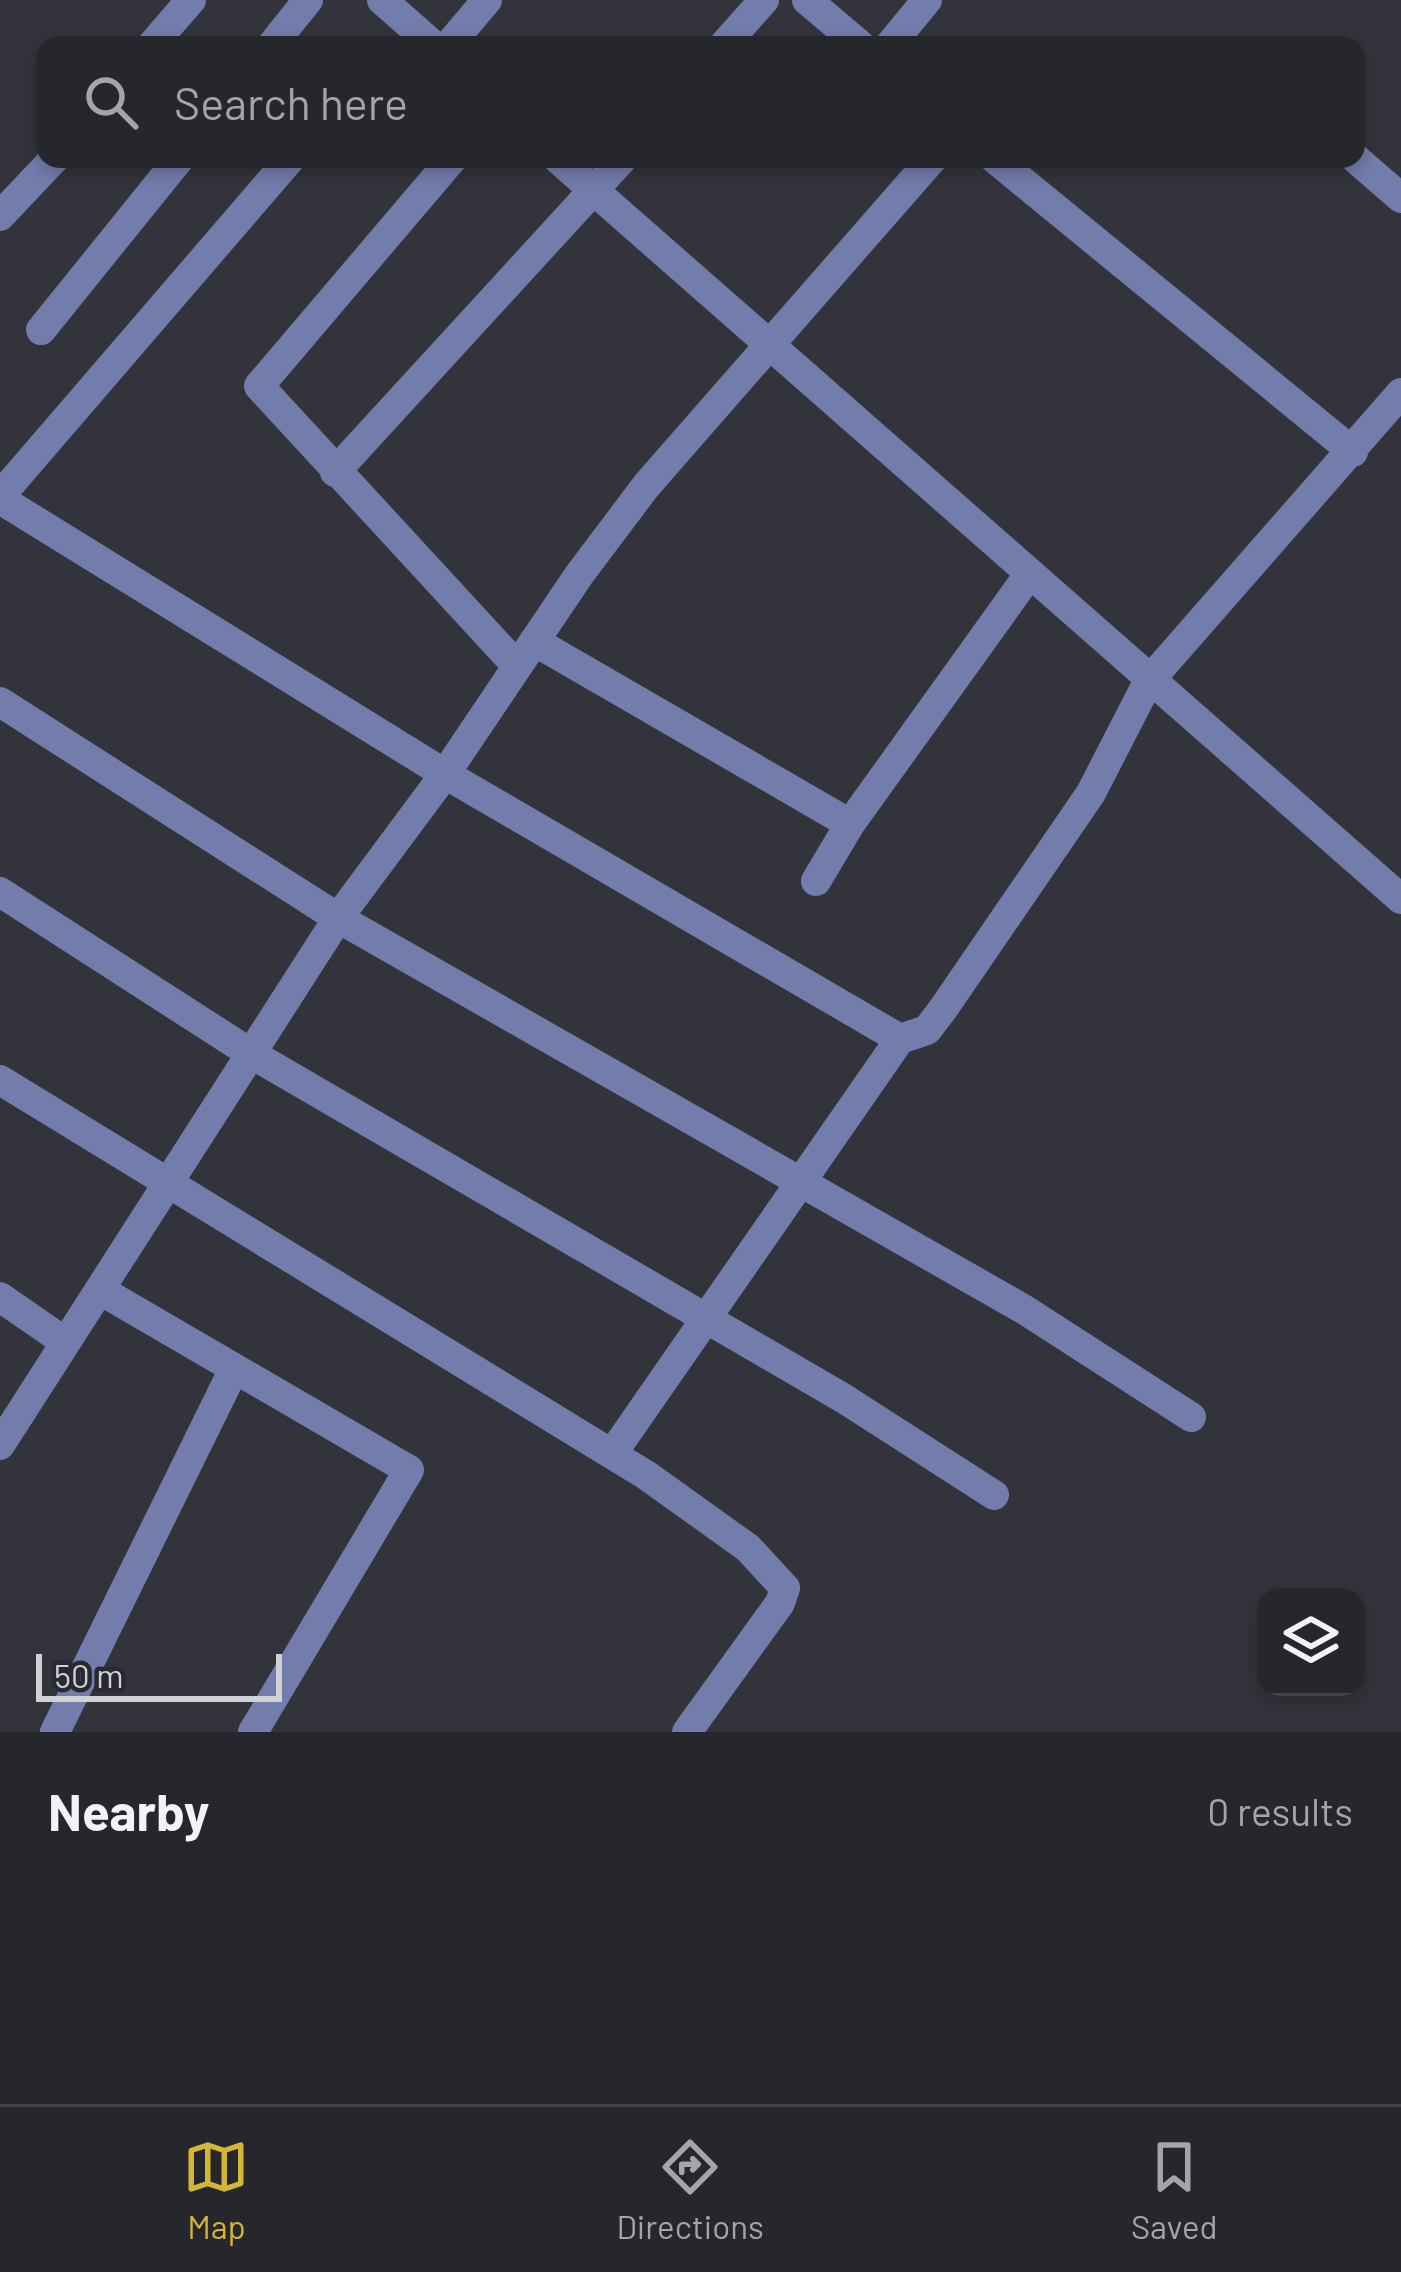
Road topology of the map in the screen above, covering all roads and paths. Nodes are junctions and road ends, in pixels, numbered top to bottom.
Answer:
1 (191, 0) edge
2 (308, 0) edge
3 (382, 0) edge
4 (487, 0) edge
5 (764, 0) edge
6 (806, 0) edge
7 (927, 0) edge
8 (398, 34) edge
9 (160, 36) edge
10 (279, 36) edge
11 (457, 36) edge
12 (732, 36) edge
13 (849, 36) edge
14 (897, 36) edge
15 (1365, 167) edge
16 (45, 168) edge
17 (172, 168) edge
18 (282, 168) edge
19 (444, 168) edge
20 (568, 168) edge
21 (614, 168) edge
22 (924, 168) edge
23 (1006, 168) edge
24 (594, 191) junction
25 (1401, 198) edge
26 (0, 216) edge
27 (40, 330) dead end
28 (770, 350) junction
29 (1401, 394) edge
30 (1353, 452) junction
31 (335, 472) junction
32 (0, 498) edge
33 (1028, 576) junction
34 (526, 654) junction
35 (1148, 682) junction
36 (0, 702) edge
37 (445, 774) junction
38 (850, 824) junction
39 (816, 880) dead end
40 (0, 892) edge
41 (1401, 898) edge
42 (338, 918) junction
43 (900, 1039) junction
44 (250, 1053) junction
45 (0, 1080) edge
46 (805, 1183) junction
47 (168, 1187) junction
48 (100, 1291) junction
49 (0, 1297) edge
50 (705, 1317) junction
51 (65, 1342) junction
52 (234, 1369) junction
53 (1191, 1417) dead end
54 (0, 1445) edge
55 (612, 1454) junction
56 (994, 1495) dead end
57 (55, 1732) edge
58 (253, 1732) edge
59 (687, 1732) edge

1 - 9 street
2 - 10 street
3 - 8 street
4 - 11 street
5 - 12 street
6 - 13 street
7 - 14 street
15 - 25 street
16 - 26 street
17 - 27 street
18 - 32 street
19 - 31 street
20 - 24 street
21 - 24 street
22 - 28 street
23 - 30 street
24 - 28 street
24 - 31 street
28 - 33 street
28 - 34 street
29 - 30 street
30 - 35 street
31 - 34 street
32 - 37 street
33 - 35 street
33 - 38 street
34 - 37 street
34 - 38 street
35 - 41 street
35 - 43 street
36 - 42 street
37 - 42 street
37 - 43 street
38 - 39 street
40 - 44 street
42 - 44 street
42 - 46 street
43 - 46 street
44 - 47 street
44 - 50 street
45 - 47 street
46 - 50 street
46 - 53 street
47 - 48 street
47 - 55 street
48 - 51 street
48 - 52 street
49 - 51 street
50 - 55 street
50 - 56 street
51 - 54 street
52 - 57 street
52 - 58 street
55 - 59 street

